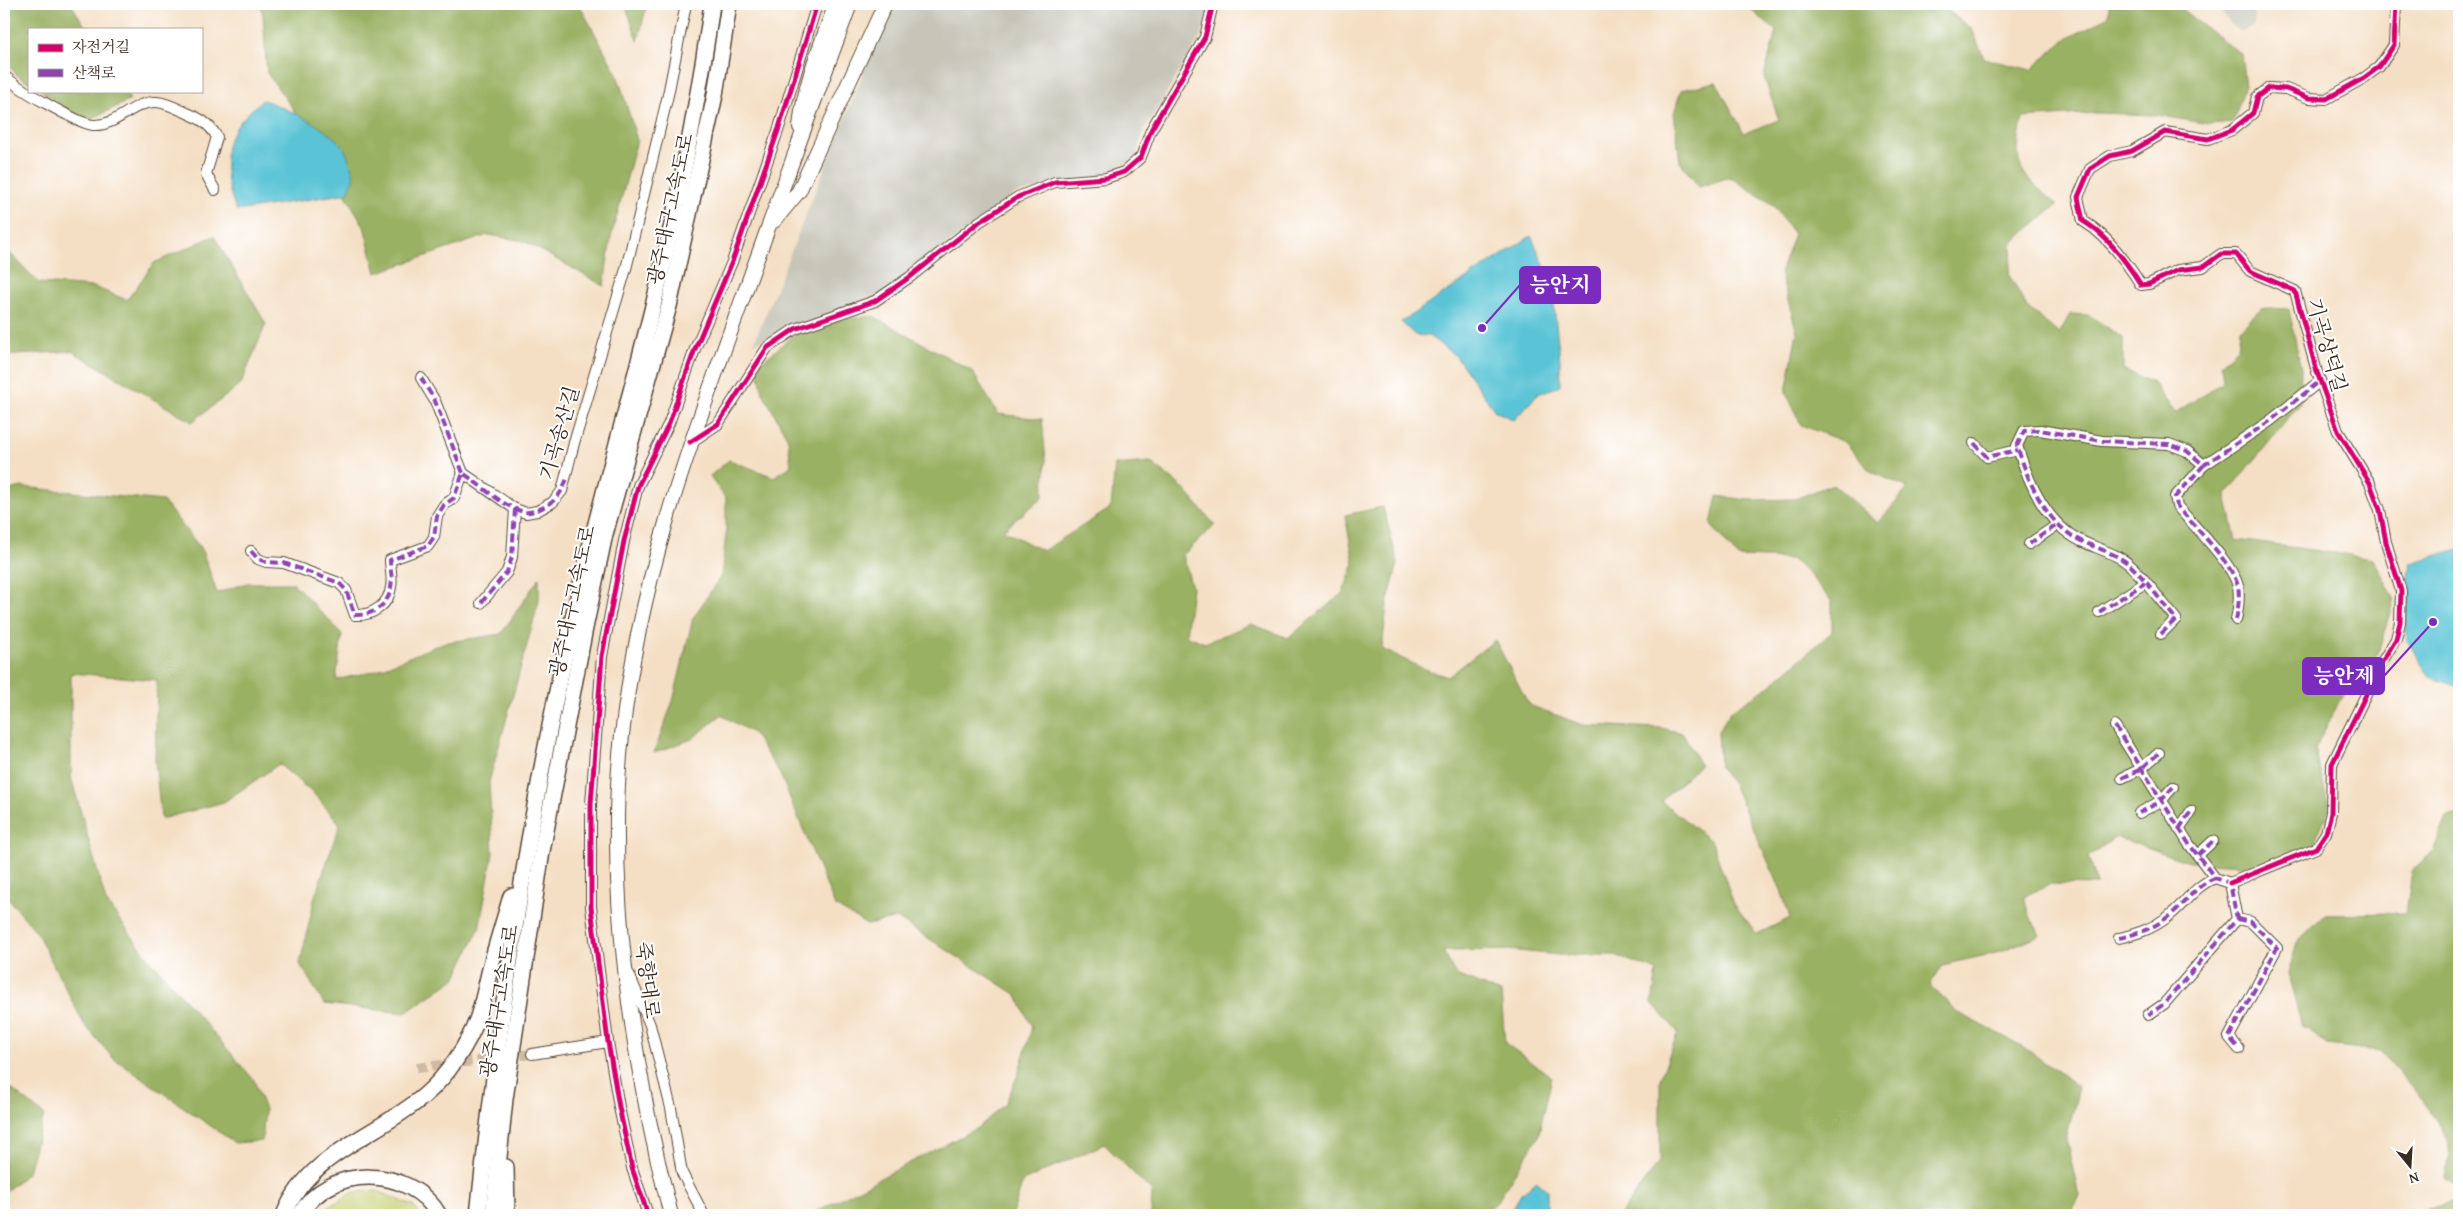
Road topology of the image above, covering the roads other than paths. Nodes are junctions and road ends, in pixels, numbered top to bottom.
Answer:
1 (686, 4) edge
2 (712, 4) edge
3 (729, 4) edge
4 (817, 4) edge
5 (836, 4) edge
6 (850, 4) edge
7 (885, 4) edge
8 (1214, 4) edge
9 (2396, 4) edge
10 (4, 75) edge
11 (798, 145) junction
12 (215, 190) dead end
13 (768, 230) junction
14 (421, 378) dead end
15 (2320, 381) junction
16 (690, 442) junction
17 (1974, 443) dead end
18 (2018, 450) junction
19 (2204, 465) junction
20 (463, 473) junction
21 (515, 509) junction
22 (2057, 525) junction
23 (2029, 544) dead end
24 (251, 552) dead end
25 (2145, 583) junction
26 (481, 603) dead end
27 (2099, 612) dead end
28 (2236, 620) dead end
29 (2161, 634) dead end
30 (2115, 726) dead end
31 (2159, 753) dead end
32 (2141, 769) junction
33 (2122, 778) dead end
34 (2173, 787) dead end
35 (2161, 801) junction
36 (2191, 811) dead end
37 (2139, 813) dead end
38 (2179, 829) junction
39 (2213, 841) dead end
40 (526, 847) junction
41 (2198, 855) junction
42 (2216, 878) junction
43 (2230, 883) junction
44 (2237, 919) junction
45 (2119, 938) dead end
46 (625, 963) junction
47 (2148, 1015) dead end
48 (608, 1042) junction
49 (2239, 1049) dead end
50 (532, 1054) tunnel mouth
51 (505, 1099) junction
52 (284, 1215) edge
53 (300, 1215) edge
54 (439, 1215) edge
55 (478, 1215) edge
56 (493, 1215) edge
57 (507, 1215) edge
58 (648, 1215) edge
59 (671, 1215) edge
60 (704, 1215) edge

1 - 21 street, 기곡송산길
2 - 40 highway, 광주대구고속도로
3 - 51 highway, 광주대구고속도로
4 - 48 street
5 - 11 main road
6 - 11 main road, 죽향대로
7 - 13 main road
8 - 16 street
9 - 15 street, 기곡상덕길
10 - 12 street
11 - 13 main road, 죽향대로
13 - 16 main road, 죽향대로
14 - 20 street
15 - 19 street
15 - 43 street, 기곡상덕길
16 - 46 main road, 죽향대로
17 - 18 street
18 - 19 street
18 - 22 street
19 - 28 street
20 - 21 street
20 - 24 street
21 - 26 street
22 - 23 street
22 - 25 street
25 - 27 street
25 - 29 street
30 - 32 street
31 - 32 street
32 - 33 street
32 - 35 street
34 - 35 street
35 - 37 street
35 - 38 street
36 - 38 street
38 - 41 street
39 - 41 street
40 - 52 highway
40 - 55 highway, 광주대구고속도로
41 - 42 street
42 - 43 street
42 - 45 street
43 - 44 street
44 - 47 street
44 - 49 street
46 - 59 main road, 죽향대로
46 - 60 street
48 - 50 street
48 - 58 street
51 - 56 highway, 광주대구고속도로
51 - 57 highway
53 - 54 highway

